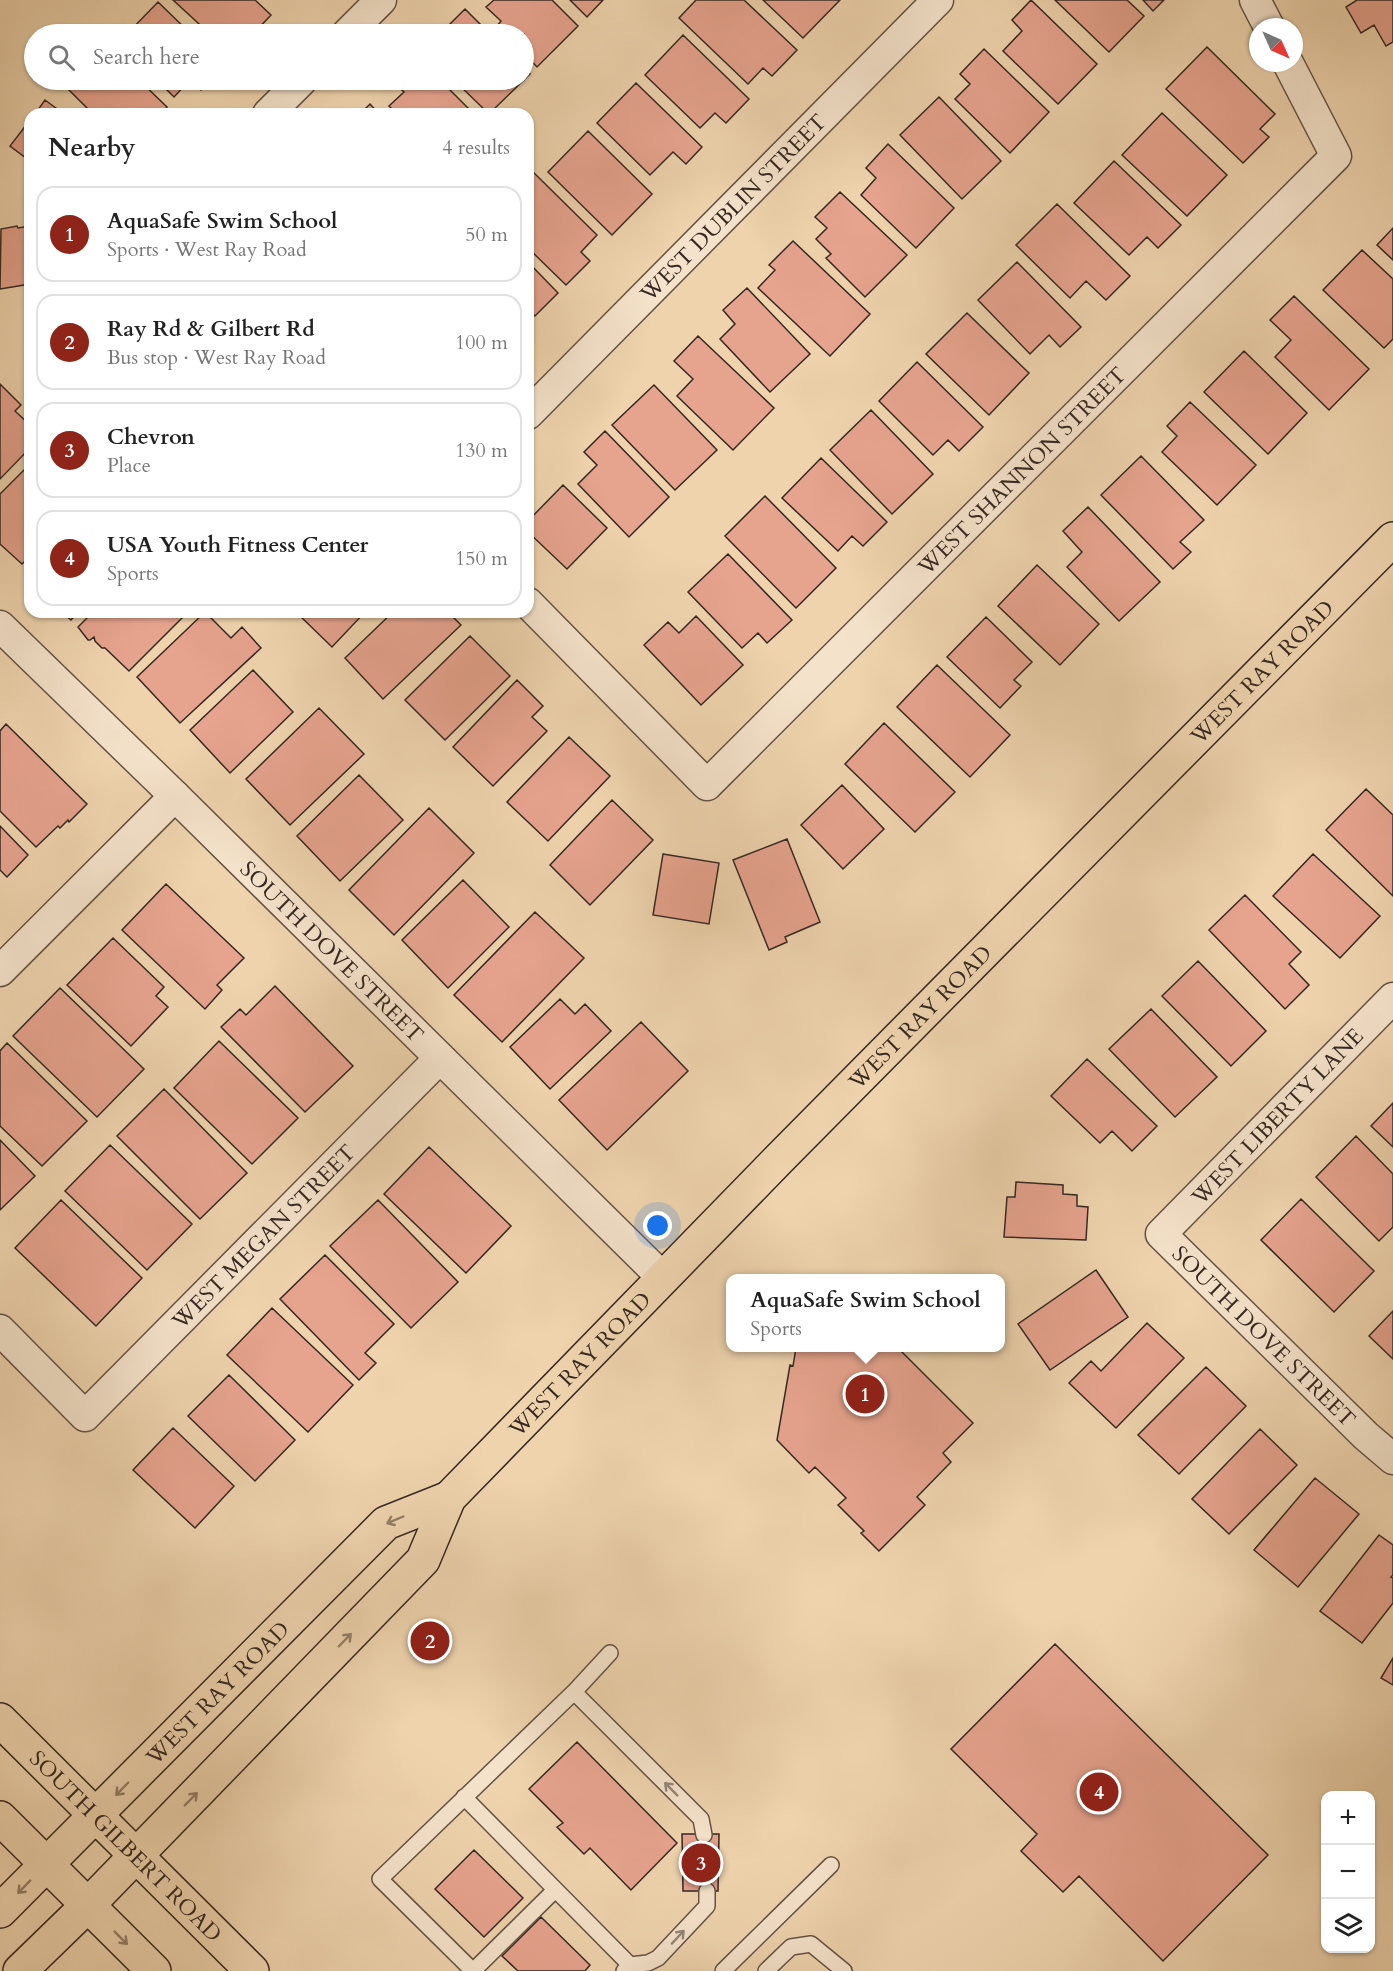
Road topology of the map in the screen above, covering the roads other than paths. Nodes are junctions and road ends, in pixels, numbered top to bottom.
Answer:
1 (381, 0) edge
2 (938, 0) edge
3 (1255, 0) edge
4 (1264, 18) edge
5 (356, 24) edge
6 (1293, 72) edge
7 (292, 90) edge
8 (274, 108) edge
9 (534, 408) edge
10 (1393, 539) edge
11 (534, 609) edge
12 (0, 626) edge
13 (175, 796) junction
14 (0, 971) edge
15 (1393, 998) edge
16 (440, 1058) junction
17 (1161, 1234) joint
18 (663, 1278) junction
19 (0, 1330) edge
20 (1393, 1459) edge
21 (449, 1498) junction
22 (610, 1653) dead end
23 (574, 1692) junction
24 (0, 1720) edge
25 (464, 1797) junction
26 (96, 1816) junction
27 (0, 1818) edge
28 (704, 1835) dead end
29 (136, 1856) junction
30 (47, 1864) junction
31 (831, 1865) dead end
32 (555, 1890) junction
33 (707, 1891) dead end
34 (88, 1905) junction
35 (0, 1911) edge
36 (627, 1968) edge
37 (20, 1971) edge
38 (154, 1971) edge
39 (252, 1971) edge
40 (473, 1971) edge
41 (723, 1971) edge
42 (766, 1971) edge
43 (844, 1971) edge

1 - 5 street
2 - 9 street, WEST DUBLIN STREET
3 - 4 street
6 - 11 street, WEST SHANNON STREET
7 - 8 street
10 - 18 main road, WEST RAY ROAD
12 - 13 street, SOUTH DOVE STREET
13 - 14 street
13 - 16 street, SOUTH DOVE STREET
15 - 17 street, WEST LIBERTY LANE
16 - 18 street, SOUTH DOVE STREET
16 - 19 street, WEST MEGAN STREET
17 - 20 street, SOUTH DOVE STREET
18 - 21 main road, WEST RAY ROAD
21 -> 26 main road, WEST RAY ROAD
29 -> 21 main road, WEST RAY ROAD
22 - 23 lane
23 - 25 lane
28 -> 23 lane
24 - 26 main road, SOUTH GILBERT ROAD
25 - 32 lane
25 - 40 lane
26 - 29 main road, SOUTH GILBERT ROAD
26 - 30 main road, WEST RAY ROAD
27 - 30 main road
29 - 34 main road, WEST RAY ROAD
29 - 39 main road, SOUTH GILBERT ROAD
30 - 34 main road
30 -> 35 main road, WEST RAY ROAD
31 - 41 lane
32 - 36 lane
32 - 40 lane
36 -> 33 lane
34 - 37 main road, WEST RAY ROAD
34 -> 38 main road
42 - 43 lane

